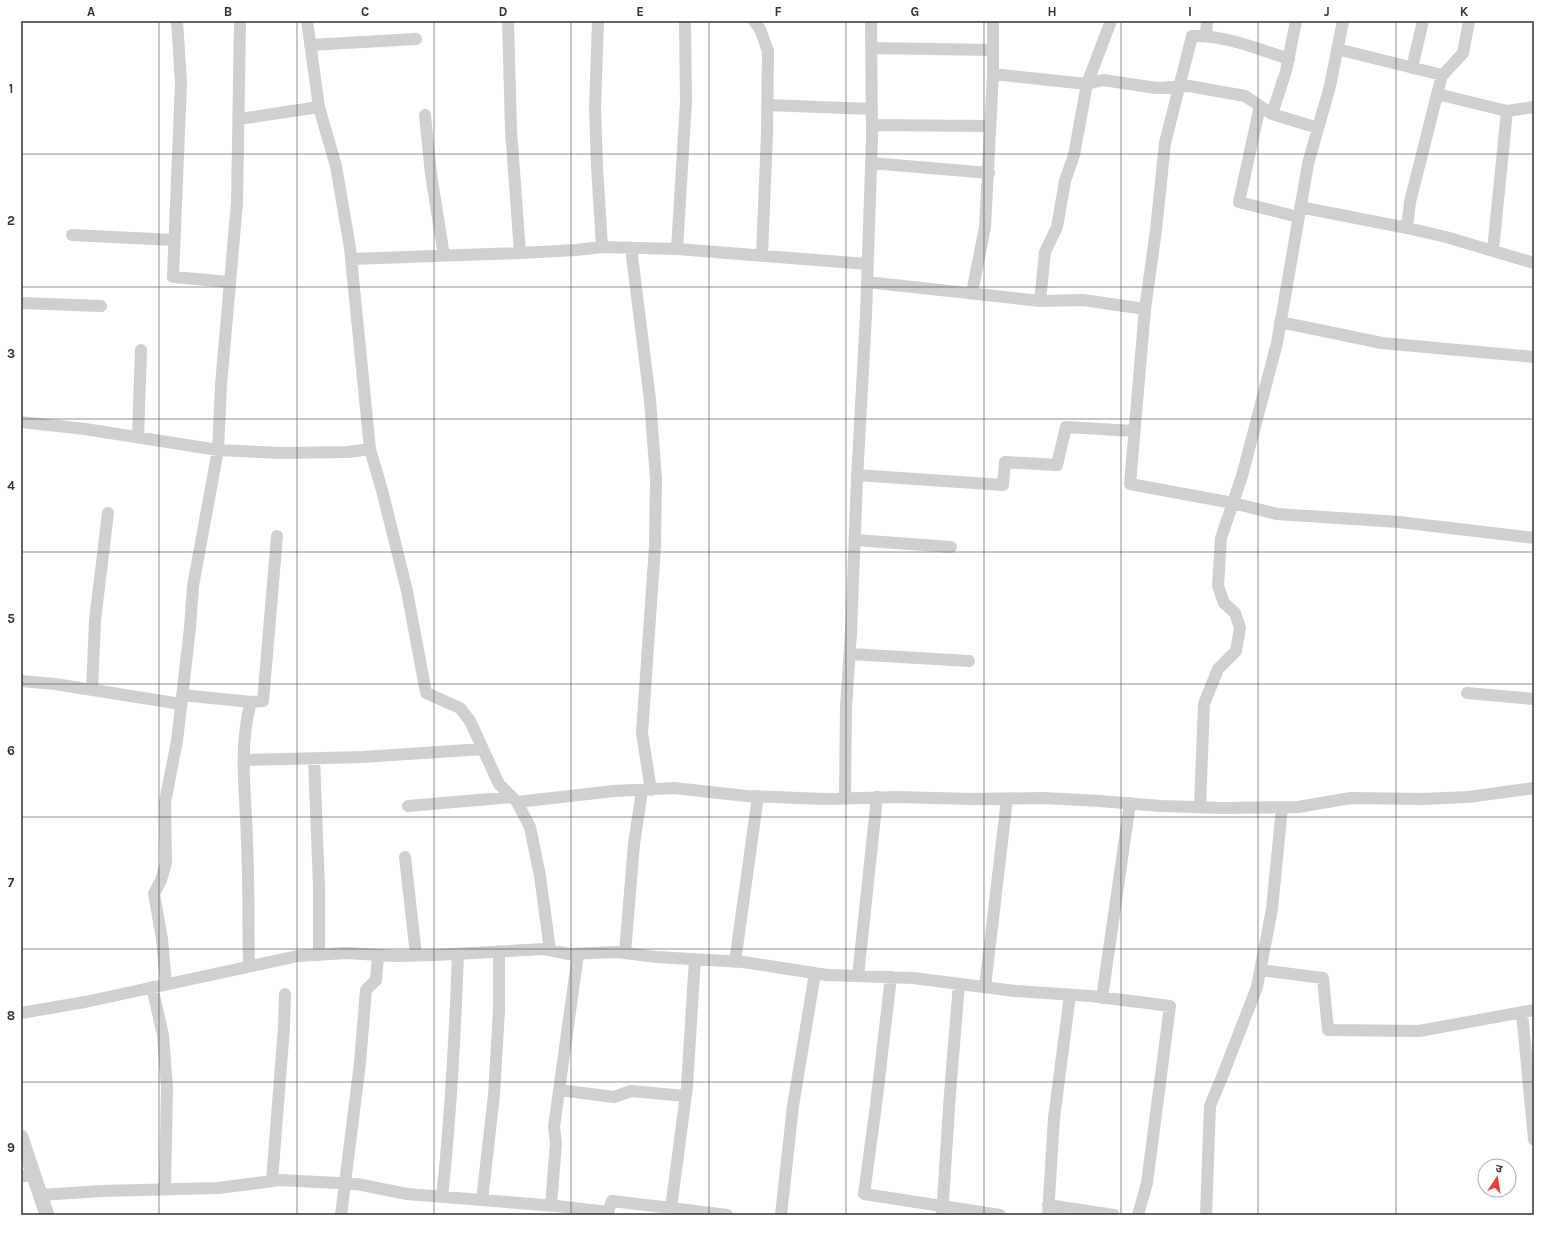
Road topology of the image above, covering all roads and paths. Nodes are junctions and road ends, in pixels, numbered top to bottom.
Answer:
1 (177, 21) edge
2 (240, 21) edge
3 (307, 21) edge
4 (508, 21) edge
5 (598, 21) edge
6 (685, 21) edge
7 (754, 21) edge
8 (871, 21) edge
9 (993, 21) edge
10 (1111, 21) edge
11 (1207, 21) edge
12 (1296, 21) edge
13 (1344, 21) edge
14 (1423, 21) edge
15 (1469, 21) edge
16 (1206, 36) junction
17 (416, 39) dead end
18 (310, 45) junction
19 (871, 48) junction
20 (993, 50) junction
21 (1337, 50) junction
22 (1289, 59) junction
23 (1412, 68) junction
24 (993, 74) junction
25 (1441, 77) junction
26 (1087, 84) junction
27 (1179, 87) junction
28 (1437, 94) junction
29 (767, 105) junction
30 (1260, 106) junction
31 (319, 107) junction
32 (1534, 107) edge
33 (872, 109) junction
34 (1507, 111) junction
35 (1272, 114) junction
36 (424, 115) dead end
37 (239, 119) junction
38 (872, 125) junction
39 (990, 126) junction
40 (1318, 128) junction
41 (871, 163) junction
42 (989, 173) junction
43 (1299, 212) junction
44 (1407, 228) junction
45 (72, 235) dead end
46 (174, 240) junction
47 (602, 247) junction
48 (631, 248) junction
49 (677, 249) junction
50 (1493, 250) junction
51 (520, 253) junction
52 (762, 255) junction
53 (444, 256) junction
54 (351, 259) junction
55 (1534, 263) edge
56 (867, 264) junction
57 (230, 282) junction
58 (866, 282) junction
59 (972, 293) junction
60 (1040, 301) junction
61 (21, 303) edge
62 (101, 306) dead end
63 (1145, 310) junction
64 (1280, 322) junction
65 (141, 350) dead end
66 (1534, 357) edge
67 (21, 422) edge
68 (1134, 431) junction
69 (138, 437) junction
70 (370, 449) junction
71 (218, 450) junction
72 (857, 475) junction
73 (1233, 503) junction
74 (108, 513) dead end
75 (277, 536) dead end
76 (1534, 538) edge
77 (855, 540) junction
78 (951, 547) dead end
79 (850, 654) junction
80 (969, 661) dead end
81 (21, 681) edge
82 (92, 690) junction
83 (1467, 693) dead end
84 (1534, 699) edge
85 (182, 700) junction
86 (251, 702) junction
87 (483, 749) junction
88 (314, 759) junction
89 (244, 760) junction
90 (1534, 788) edge
91 (646, 790) junction
92 (758, 796) junction
93 (845, 798) junction
94 (877, 798) junction
95 (515, 799) junction
96 (1007, 799) junction
97 (1130, 803) junction
98 (408, 806) dead end
99 (1282, 807) junction
100 (1200, 808) junction
101 (405, 857) dead end
102 (550, 950) junction
103 (499, 951) junction
104 (625, 953) junction
105 (458, 954) junction
106 (578, 954) junction
107 (319, 955) junction
108 (378, 955) junction
109 (416, 955) junction
110 (695, 959) junction
111 (735, 962) junction
112 (249, 966) junction
113 (1260, 970) junction
114 (815, 973) junction
115 (858, 976) junction
116 (891, 977) junction
117 (166, 984) junction
118 (959, 984) junction
119 (152, 987) junction
120 (985, 987) junction
121 (285, 994) dead end
122 (1070, 995) junction
123 (1102, 998) junction
124 (1534, 1010) edge
125 (1522, 1012) junction
126 (21, 1013) edge
127 (559, 1090) junction
128 (685, 1096) junction
129 (21, 1137) edge
130 (1534, 1140) edge
131 (28, 1176) edge
132 (272, 1181) junction
133 (345, 1184) junction
134 (165, 1189) junction
135 (40, 1194) junction
136 (442, 1197) junction
137 (482, 1200) junction
138 (551, 1205) junction
139 (671, 1208) junction
140 (943, 1210) edge
141 (1048, 1210) edge
142 (580, 1212) edge
143 (48, 1215) edge
144 (341, 1215) edge
145 (727, 1215) edge
146 (781, 1215) edge
147 (1000, 1215) edge
148 (1114, 1215) edge
149 (1138, 1215) edge
150 (1206, 1215) edge

1 - 46 street
2 - 37 street
3 - 18 street
4 - 51 street
5 - 47 street
6 - 49 street
7 - 29 street
8 - 19 street
9 - 20 street
10 - 26 street
11 - 16 street
12 - 22 street
13 - 21 street
14 - 23 street
15 - 25 street
16 - 22 street
16 - 27 street
17 - 18 street
18 - 31 street
19 - 20 street
19 - 33 street
20 - 24 street
21 - 23 street
21 - 40 street
22 - 35 street
23 - 25 street
24 - 26 street
24 - 39 street
25 - 28 street
26 - 27 street
26 - 60 street
27 - 30 street
27 - 63 street
28 - 34 street
28 - 44 street
29 - 33 street
29 - 52 street
30 - 35 street
30 - 43 street
31 - 37 street
31 - 54 street
32 - 34 street
33 - 38 street
34 - 50 street
35 - 40 street
36 - 53 street
37 - 57 street
38 - 39 street
38 - 41 street
39 - 42 street
40 - 43 street
41 - 42 street
41 - 56 street
42 - 59 street
43 - 44 street
43 - 64 street
44 - 50 street
45 - 46 street
46 - 57 street
47 - 48 street
47 - 51 street
48 - 49 street
48 - 91 street
49 - 52 street
50 - 55 street
51 - 53 street
52 - 56 street
53 - 54 street
54 - 70 street
56 - 58 street
57 - 71 street
58 - 59 street
58 - 72 street
59 - 60 street
60 - 63 street
61 - 62 street
63 - 68 street
64 - 66 street
64 - 73 street
65 - 69 street
67 - 69 street
68 - 72 street
68 - 73 street
69 - 71 street
70 - 71 street
70 - 87 street
71 - 85 street
72 - 77 street
73 - 76 street
73 - 100 street
74 - 82 street
75 - 86 street
77 - 78 street
77 - 79 street
79 - 80 street
79 - 93 street
81 - 82 street
82 - 85 street
83 - 84 street
85 - 86 street
85 - 117 street
86 - 89 street
87 - 88 street
87 - 95 street
88 - 89 street
88 - 107 street
89 - 112 street
90 - 99 street
91 - 92 street
91 - 95 street
91 - 104 street
92 - 93 street
92 - 111 street
93 - 94 street
94 - 96 street
94 - 115 street
95 - 98 street
95 - 102 street
96 - 97 street
96 - 120 street
97 - 100 street
97 - 123 street
99 - 100 street
99 - 113 street
101 - 109 street
102 - 103 street
102 - 106 street
103 - 105 street
103 - 137 street
104 - 106 street
104 - 110 street
105 - 109 street
105 - 136 street
106 - 127 street
107 - 108 street
107 - 112 street
108 - 109 street
108 - 133 street
110 - 111 street
110 - 128 street
111 - 114 street
112 - 117 street
113 - 125 street
113 - 150 street
114 - 115 street
114 - 146 street
115 - 116 street
116 - 118 street
116 - 140 street
117 - 119 street
118 - 120 street
118 - 140 street
119 - 126 street
119 - 134 street
120 - 122 street
121 - 132 street
122 - 123 street
122 - 141 street
123 - 149 street
124 - 125 street
125 - 130 street
127 - 128 street
127 - 138 street
128 - 139 street
129 - 131 street
131 - 135 street
132 - 133 street
132 - 134 street
133 - 136 street
133 - 144 street
134 - 135 street
135 - 143 street
136 - 137 street
137 - 138 street
138 - 142 street
139 - 142 street
139 - 145 street
140 - 147 street
141 - 148 street

